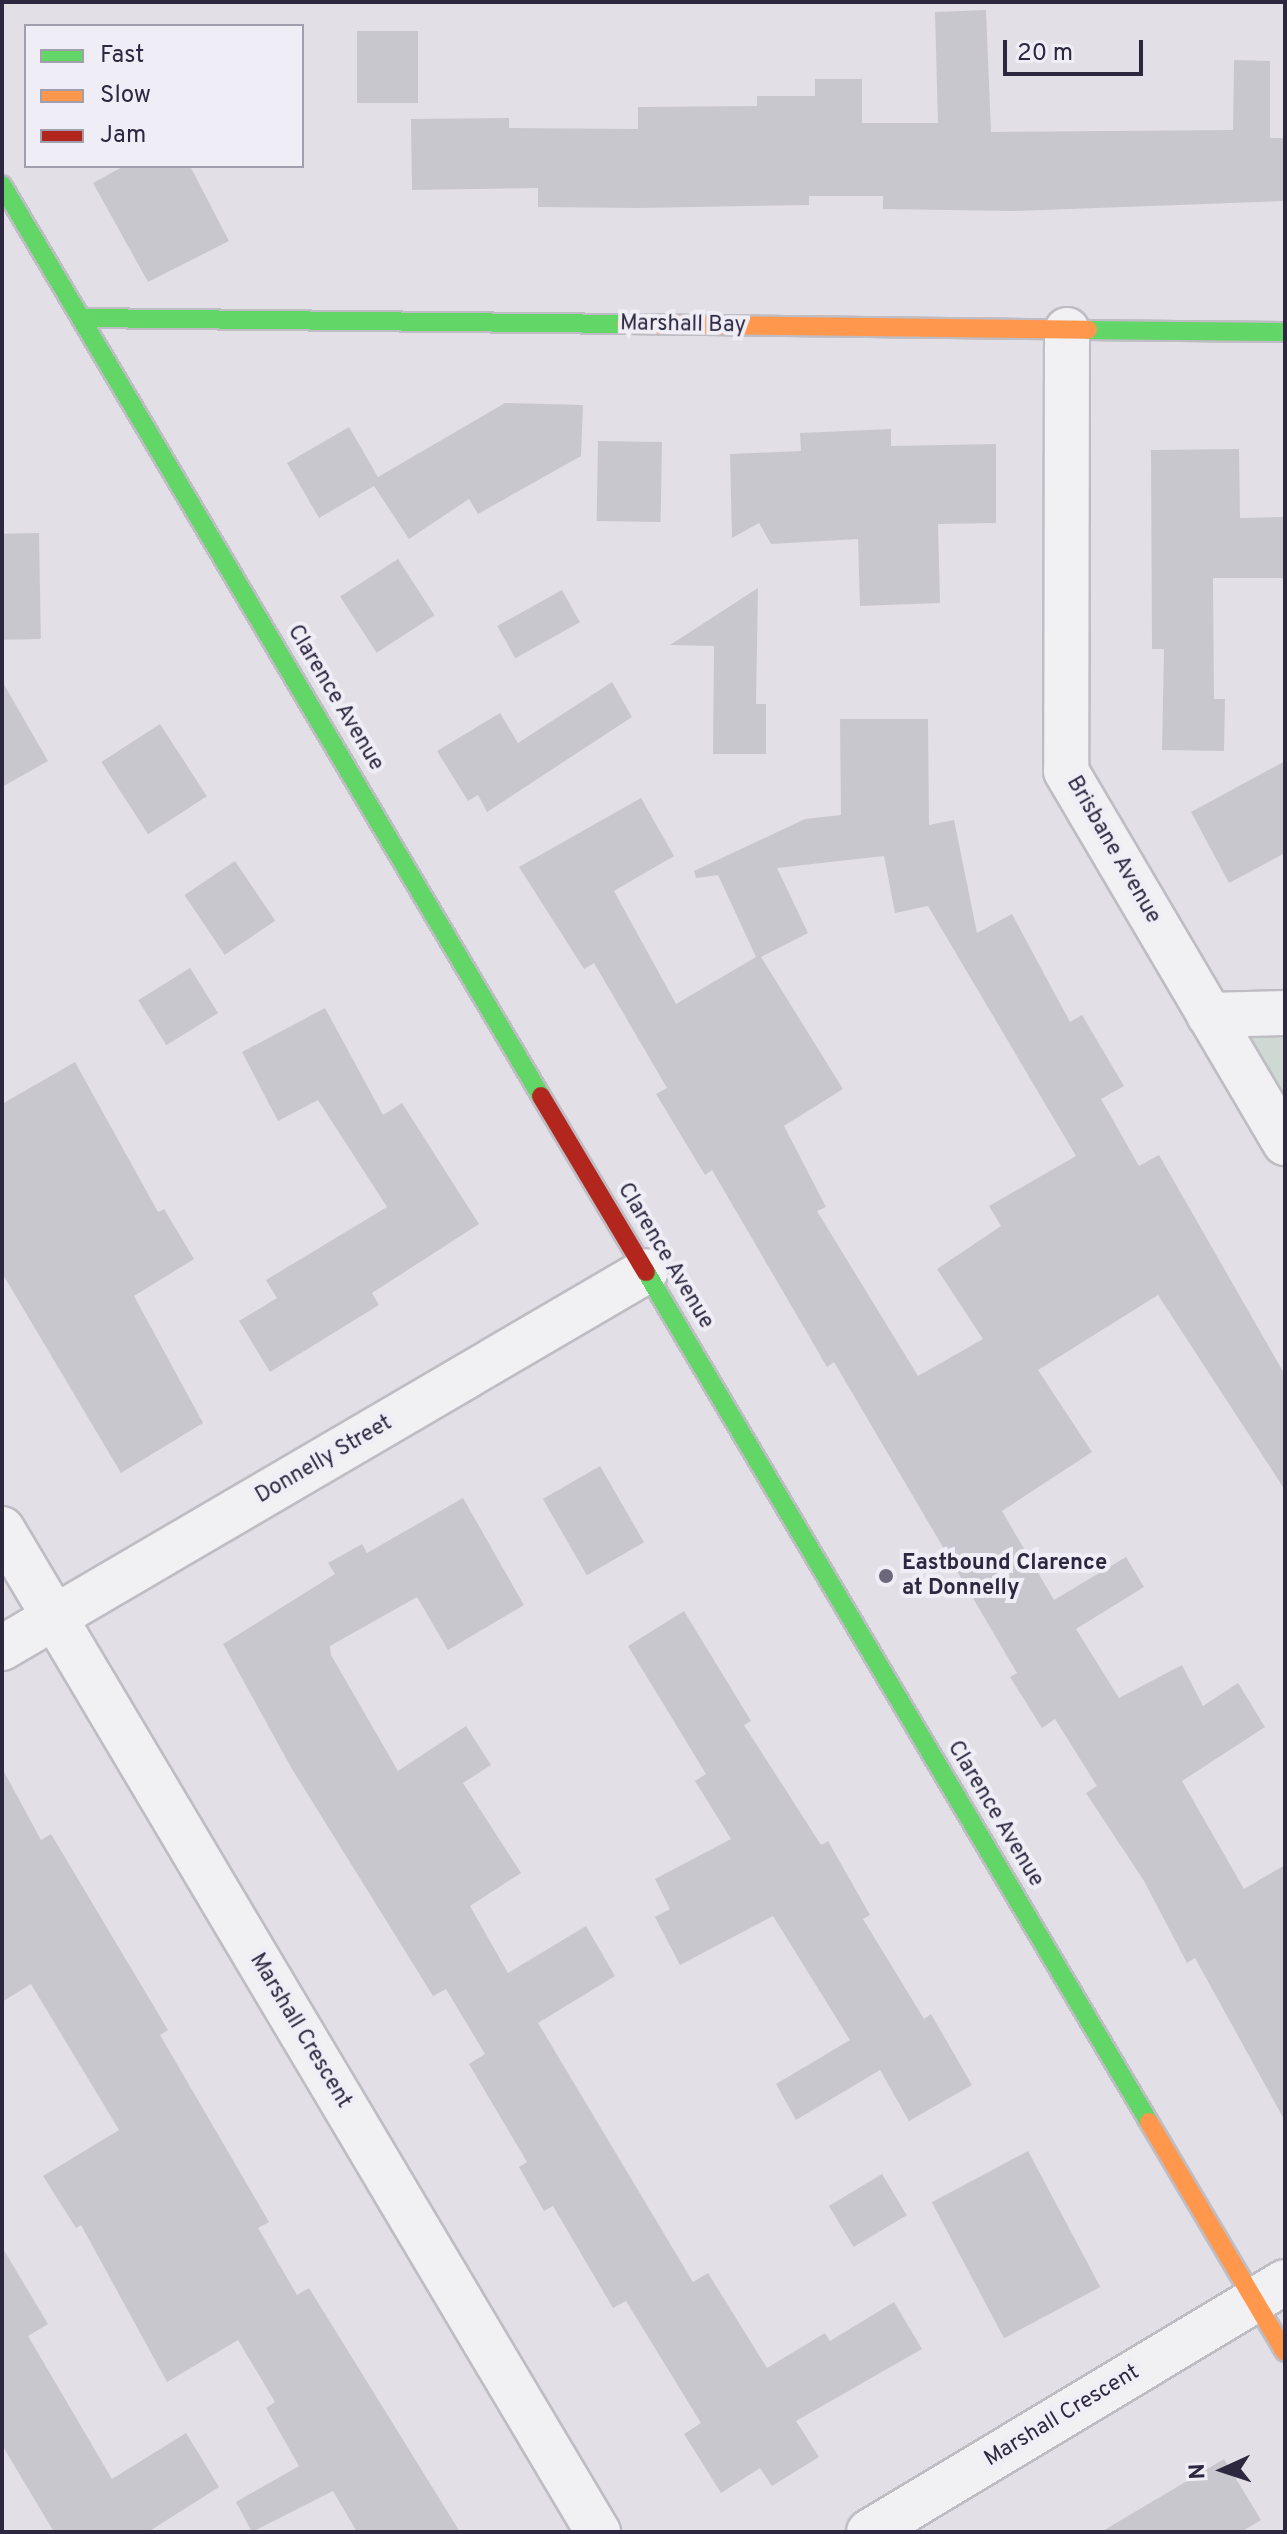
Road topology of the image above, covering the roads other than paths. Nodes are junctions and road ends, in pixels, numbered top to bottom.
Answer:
1 (2, 185) edge
2 (82, 318) junction
3 (1067, 330) junction
4 (1285, 332) edge
5 (1285, 1013) edge
6 (1209, 1015) junction
7 (1285, 1143) edge
8 (646, 1271) junction
9 (2, 1529) edge
10 (53, 1617) junction
11 (2, 1648) edge
12 (1270, 2291) edge
13 (1285, 2352) edge
14 (598, 2532) edge
15 (869, 2532) edge

1 - 2 street, Clarence Avenue
2 - 3 street, Marshall Bay
2 - 8 street, Clarence Avenue
3 - 4 street, Marshall Bay
3 - 6 street, Brisbane Avenue
5 - 6 street
6 - 7 street, Brisbane Avenue
8 - 10 street, Donnelly Street
8 - 12 street, Clarence Avenue
9 - 10 street, Marshall Crescent
10 - 11 street, Donnelly Street
10 - 14 street, Marshall Crescent
12 - 13 street, Clarence Avenue
12 - 15 street, Marshall Crescent

